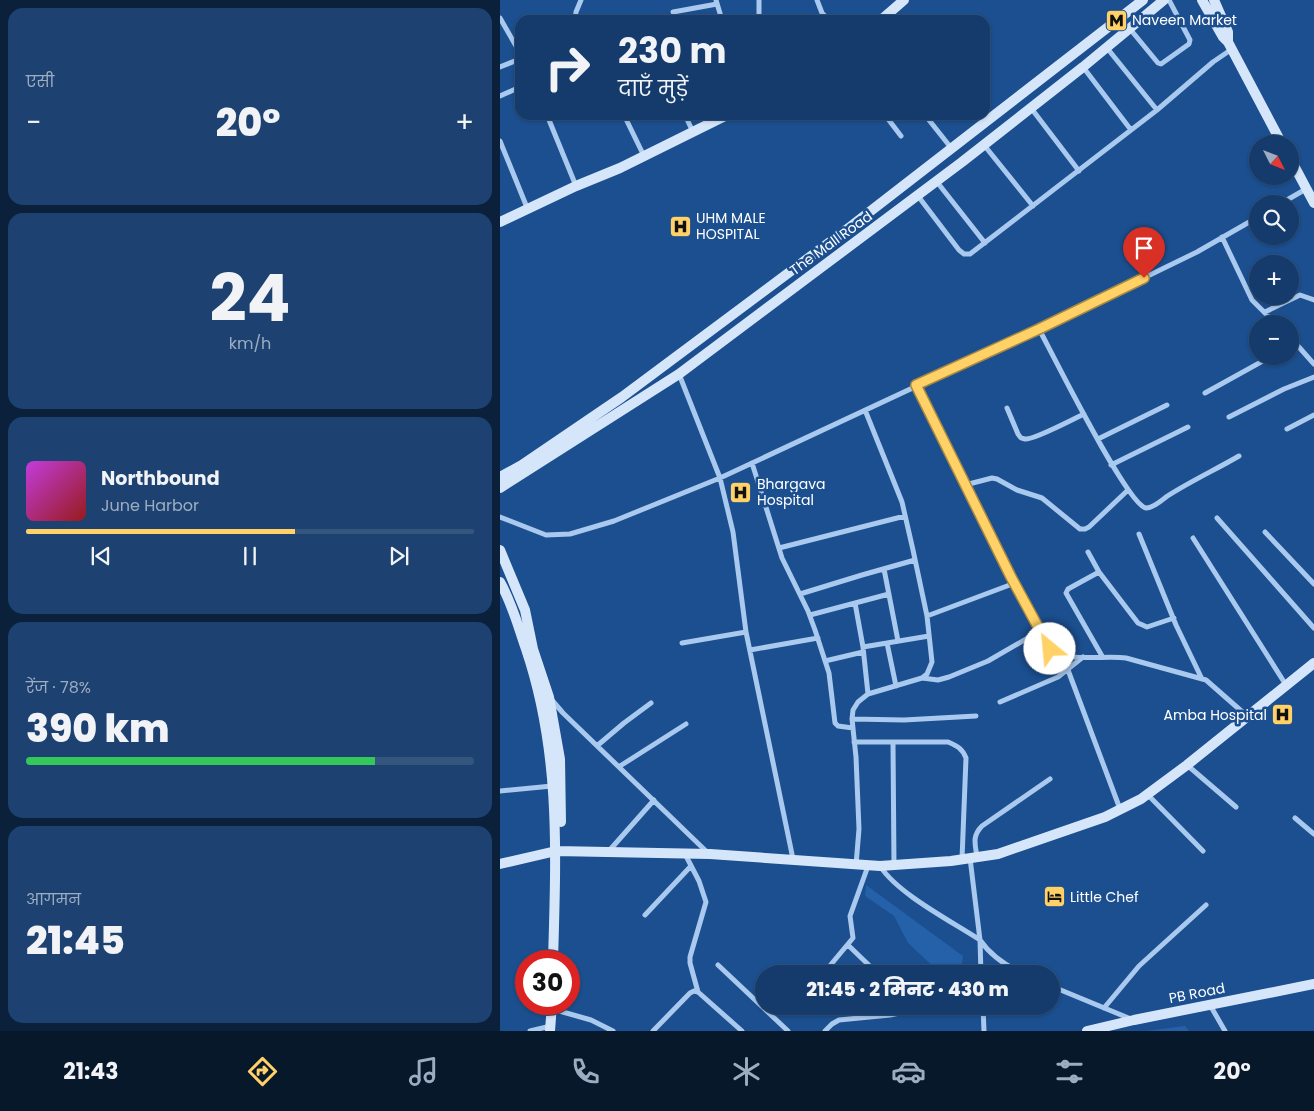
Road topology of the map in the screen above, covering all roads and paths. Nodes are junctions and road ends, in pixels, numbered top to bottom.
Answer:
1 (581, 0) edge
2 (759, 0) edge
3 (817, 0) edge
4 (904, 0) edge
5 (1144, 0) edge
6 (1164, 0) edge
7 (1169, 0) edge
8 (1202, 0) edge
9 (1214, 0) edge
10 (716, 2) edge
11 (673, 12) dead end
12 (576, 15) edge
13 (720, 15) edge
14 (759, 15) edge
15 (824, 15) edge
16 (887, 15) edge
17 (500, 18) edge
18 (1129, 28) junction
19 (515, 44) edge
20 (1230, 45) junction
21 (1107, 48) junction
22 (515, 61) edge
23 (500, 67) edge
24 (1083, 67) junction
25 (515, 90) edge
26 (500, 96) edge
27 (1031, 108) junction
28 (1157, 110) junction
29 (549, 120) edge
30 (626, 120) edge
31 (687, 120) edge
32 (717, 120) edge
33 (889, 120) edge
34 (929, 120) edge
35 (989, 120) edge
36 (990, 120) edge
37 (1132, 130) junction
38 (693, 132) junction
39 (1277, 135) edge
40 (901, 136) dead end
41 (500, 141) edge
42 (984, 145) junction
43 (952, 149) junction
44 (644, 156) junction
45 (1079, 171) junction
46 (1299, 175) edge
47 (937, 182) junction
48 (576, 186) junction
49 (1306, 189) junction
50 (1296, 195) edge
51 (918, 196) junction
52 (1314, 203) edge
53 (1033, 206) junction
54 (528, 210) junction
55 (500, 222) edge
56 (1249, 222) edge
57 (1222, 237) junction
58 (985, 243) junction
59 (1314, 300) edge
60 (1265, 312) junction
61 (1268, 315) edge
62 (1039, 329) junction
63 (1299, 350) edge
64 (1314, 364) edge
65 (1256, 365) edge
66 (679, 374) junction
67 (1314, 377) edge
68 (916, 385) junction
69 (1205, 393) dead end
70 (1167, 405) dead end
71 (1007, 408) dead end
72 (865, 410) junction
73 (1084, 414) junction
74 (1314, 416) edge
75 (1229, 417) dead end
76 (1188, 427) dead end
77 (1287, 429) dead end
78 (1098, 439) junction
79 (1239, 456) dead end
80 (752, 463) junction
81 (1111, 464) junction
82 (500, 477) edge
83 (720, 478) junction
84 (965, 485) junction
85 (500, 488) edge
86 (1128, 490) junction
87 (905, 516) junction
88 (500, 517) edge
89 (1217, 518) dead end
90 (1265, 532) dead end
91 (1140, 534) dead end
92 (1193, 538) dead end
93 (779, 548) junction
94 (500, 550) edge
95 (1088, 552) dead end
96 (915, 560) junction
97 (884, 569) junction
98 (1099, 572) junction
99 (500, 582) edge
100 (1015, 583) junction
101 (1314, 584) edge
102 (800, 594) junction
103 (889, 594) junction
104 (855, 603) junction
105 (810, 616) junction
106 (927, 616) junction
107 (1174, 618) junction
108 (1314, 628) edge
109 (1040, 631) junction
110 (746, 632) junction
111 (929, 636) junction
112 (818, 638) junction
113 (898, 641) junction
114 (682, 643) dead end
115 (887, 643) junction
116 (750, 650) junction
117 (863, 650) junction
118 (1102, 656) junction
119 (1083, 657) junction
120 (825, 661) junction
121 (1314, 663) edge
122 (1068, 670) junction
123 (1201, 677) junction
124 (922, 678) junction
125 (1287, 685) junction
126 (896, 686) junction
127 (868, 694) junction
128 (549, 697) junction
129 (1000, 702) dead end
130 (651, 703) dead end
131 (976, 716) dead end
132 (1248, 717) junction
133 (852, 719) junction
134 (686, 724) dead end
135 (853, 728) junction
136 (854, 742) junction
137 (894, 742) junction
138 (598, 745) junction
139 (1187, 765) junction
140 (620, 766) junction
141 (1050, 779) dead end
142 (552, 786) junction
143 (500, 791) edge
144 (1148, 794) junction
145 (654, 800) junction
146 (1236, 806) dead end
147 (1120, 810) junction
148 (1295, 818) dead end
149 (1314, 834) edge
150 (560, 851) junction
151 (1204, 851) dead end
152 (608, 852) junction
153 (685, 854) junction
154 (710, 854) junction
155 (970, 858) junction
156 (792, 859) junction
157 (500, 864) edge
158 (856, 865) junction
159 (894, 865) junction
160 (691, 866) junction
161 (868, 866) junction
162 (880, 866) junction
163 (1206, 905) dead end
164 (645, 915) dead end
165 (980, 940) junction
166 (848, 944) junction
167 (554, 950) edge
168 (718, 965) dead end
169 (830, 965) edge
170 (869, 965) edge
171 (981, 965) edge
172 (1005, 965) edge
173 (1314, 984) edge
174 (1060, 990) edge
175 (698, 992) junction
176 (1210, 1004) junction
177 (1104, 1008) junction
178 (552, 1015) edge
179 (577, 1015) edge
180 (890, 1015) edge
181 (983, 1015) edge
182 (1134, 1020) junction
183 (551, 1029) edge
184 (530, 1031) edge
185 (613, 1031) edge
186 (653, 1031) edge
187 (742, 1031) edge
188 (788, 1031) edge
189 (825, 1031) edge
190 (984, 1031) edge
191 (1086, 1031) edge
192 (1224, 1031) edge

1 - 12 street
2 - 14 street
3 - 15 street
4 - 16 street
5 - 36 street, The Mall Road
6 - 18 street, The Mall Road
7 - 18 street
8 - 20 street
9 - 20 street
10 - 11 street
10 - 13 street
17 - 19 street
18 - 21 street, The Mall Road
20 - 28 street
20 - 39 street
21 - 24 street, The Mall Road
21 - 28 street
22 - 23 street
24 - 27 street, The Mall Road
24 - 37 street
25 - 26 street
27 - 42 street, The Mall Road
27 - 45 street
28 - 37 street
29 - 48 street
30 - 44 street
31 - 38 street
32 - 38 street
33 - 40 street
34 - 43 street
35 - 43 street, The Mall Road
37 - 45 street
38 - 44 street
41 - 54 street
42 - 47 street, The Mall Road
42 - 53 street
43 - 82 street, The Mall Road
44 - 48 street
45 - 53 street
46 - 49 street
47 - 51 street, The Mall Road
47 - 58 street
48 - 54 street
49 - 50 street
49 - 52 street
51 - 58 street
51 - 66 street, The Mall Road
53 - 58 street
54 - 55 street
56 - 57 street
57 - 60 street
57 - 62 street
59 - 60 street
60 - 61 street
62 - 68 street
62 - 73 street
63 - 64 street
65 - 69 street
66 - 83 street
66 - 85 street, The Mall Road
67 - 75 street
68 - 72 street
68 - 84 street
70 - 78 street
71 - 73 street
72 - 80 street
72 - 87 street
73 - 78 street
74 - 77 street
76 - 81 street
78 - 81 street
79 - 86 street
80 - 83 street
80 - 93 street
81 - 86 street
83 - 88 street
83 - 110 street
84 - 86 street
84 - 100 street
87 - 93 street
87 - 96 street
89 - 108 street
90 - 101 street
91 - 107 street
92 - 125 street
93 - 102 street
94 - 128 street
95 - 98 street
96 - 97 street
96 - 106 street
97 - 102 street
97 - 103 street
98 - 107 street
98 - 118 street
99 - 142 street
100 - 106 street
100 - 109 street
102 - 105 street
103 - 104 street
103 - 113 street
104 - 105 street
104 - 117 street
105 - 112 street
106 - 111 street
107 - 123 street
109 - 119 street
109 - 124 street
110 - 114 street
110 - 116 street
111 - 113 street
111 - 124 street
112 - 116 street
112 - 120 street
113 - 115 street
115 - 117 street
115 - 126 street
116 - 156 street
117 - 120 street
117 - 127 street
118 - 119 street
118 - 123 street
119 - 122 street
120 - 135 street
121 - 125 street
122 - 129 street
122 - 147 street
123 - 132 street
124 - 126 street
125 - 132 street
126 - 127 street
127 - 133 street
128 - 138 street
128 - 150 street
130 - 138 street
131 - 133 street
132 - 139 street
133 - 135 street
134 - 140 street
135 - 136 street
136 - 137 street
136 - 158 street
137 - 155 street
137 - 159 street
138 - 140 street
139 - 144 street
139 - 146 street
140 - 145 street
141 - 155 street
142 - 143 street
142 - 150 street
144 - 147 street
144 - 151 street
145 - 152 street
145 - 154 street
147 - 155 street
148 - 149 street
150 - 152 street
150 - 157 street
150 - 167 street
152 - 153 street
153 - 154 street
153 - 160 street
154 - 156 street
155 - 159 street
155 - 165 street
156 - 158 street
158 - 161 street
159 - 162 street
160 - 164 street
160 - 175 street
161 - 162 street
161 - 166 street
162 - 165 street
163 - 177 street
165 - 171 street
165 - 172 street
166 - 169 street
166 - 170 street
168 - 188 street
173 - 176 street, PB Road
174 - 177 street
175 - 186 street
175 - 187 street
176 - 182 street, PB Road
176 - 192 street
177 - 182 street
178 - 183 street
179 - 185 street
180 - 189 street
181 - 190 street
182 - 191 street, PB Road
183 - 184 street

